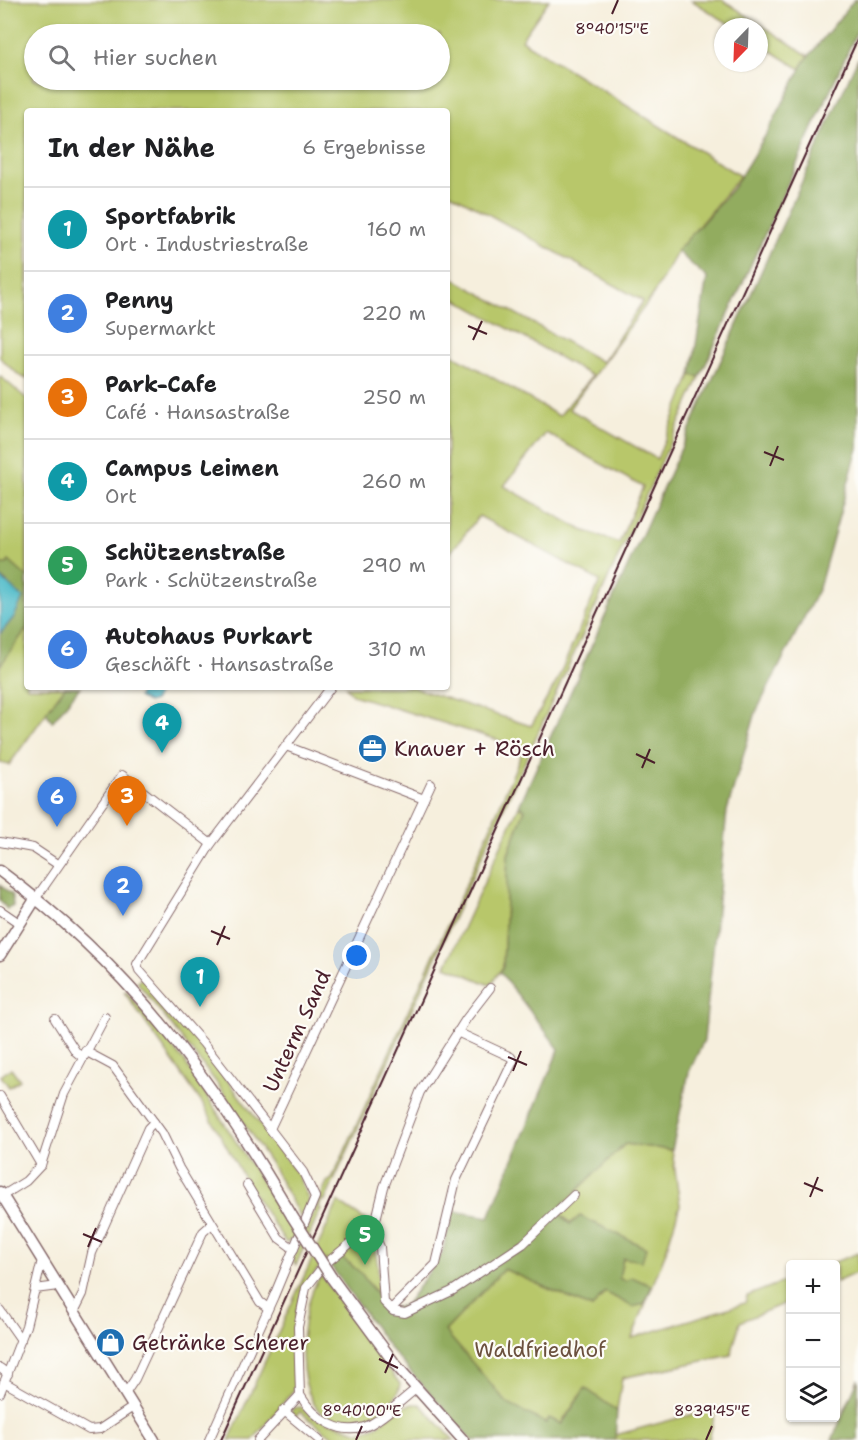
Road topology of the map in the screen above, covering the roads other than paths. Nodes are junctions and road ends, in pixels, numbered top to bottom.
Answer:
1 (329, 690) edge
2 (286, 746) junction
3 (431, 784) dead end
4 (424, 799) junction
5 (0, 842) edge
6 (211, 844) junction
7 (57, 864) junction
8 (0, 871) edge
9 (36, 898) junction
10 (0, 910) edge
11 (19, 922) junction
12 (0, 955) edge
13 (490, 988) dead end
14 (105, 1017) dead end
15 (55, 1019) dead end
16 (457, 1032) junction
17 (84, 1054) junction
18 (0, 1096) edge
19 (154, 1122) junction
20 (270, 1129) junction
21 (41, 1165) junction
22 (247, 1185) dead end
23 (574, 1195) dead end
24 (1, 1196) edge
25 (212, 1224) junction
26 (373, 1232) junction
27 (294, 1249) junction
28 (42, 1260) junction
29 (58, 1286) junction
30 (35, 1289) junction
31 (268, 1308) junction
32 (0, 1310) edge
33 (390, 1310) junction
34 (74, 1312) junction
35 (21, 1340) junction
36 (0, 1368) edge
37 (8, 1374) junction
38 (4, 1382) junction
39 (416, 1389) junction
40 (0, 1393) edge
41 (125, 1394) junction
42 (300, 1395) junction
43 (133, 1407) junction
44 (283, 1410) junction
45 (154, 1440) edge
46 (209, 1440) edge
47 (258, 1440) edge
48 (319, 1440) edge
49 (463, 1440) edge

1 - 2 street
2 - 4 street
2 - 6 street
3 - 4 street, Unterm Sand
4 - 20 street, Unterm Sand
5 - 7 street
6 - 7 street
6 - 20 street
7 - 9 street
8 - 9 main road
9 - 11 main road
9 - 39 main road, bridge
10 - 11 street
11 - 12 main road
13 - 16 street
14 - 17 street
15 - 17 street
16 - 26 street
16 - 33 street
17 - 19 street
17 - 21 street
18 - 21 street
19 - 25 street
19 - 34 street
20 - 27 street
21 - 24 street
22 - 27 street
23 - 33 street
24 - 28 main road
25 - 31 street
25 - 41 street
26 - 33 street
26 - 42 street
27 - 31 street
28 - 29 main road
28 - 30 street
29 - 30 street
29 - 34 main road
30 - 35 street
31 - 46 street
32 - 35 street
34 - 41 main road
35 - 37 street
36 - 37 street
37 - 38 street
38 - 40 street
38 - 43 street
39 - 42 street
39 - 49 main road
41 - 43 main road
42 - 44 street
43 - 45 main road
44 - 47 street
44 - 48 street

